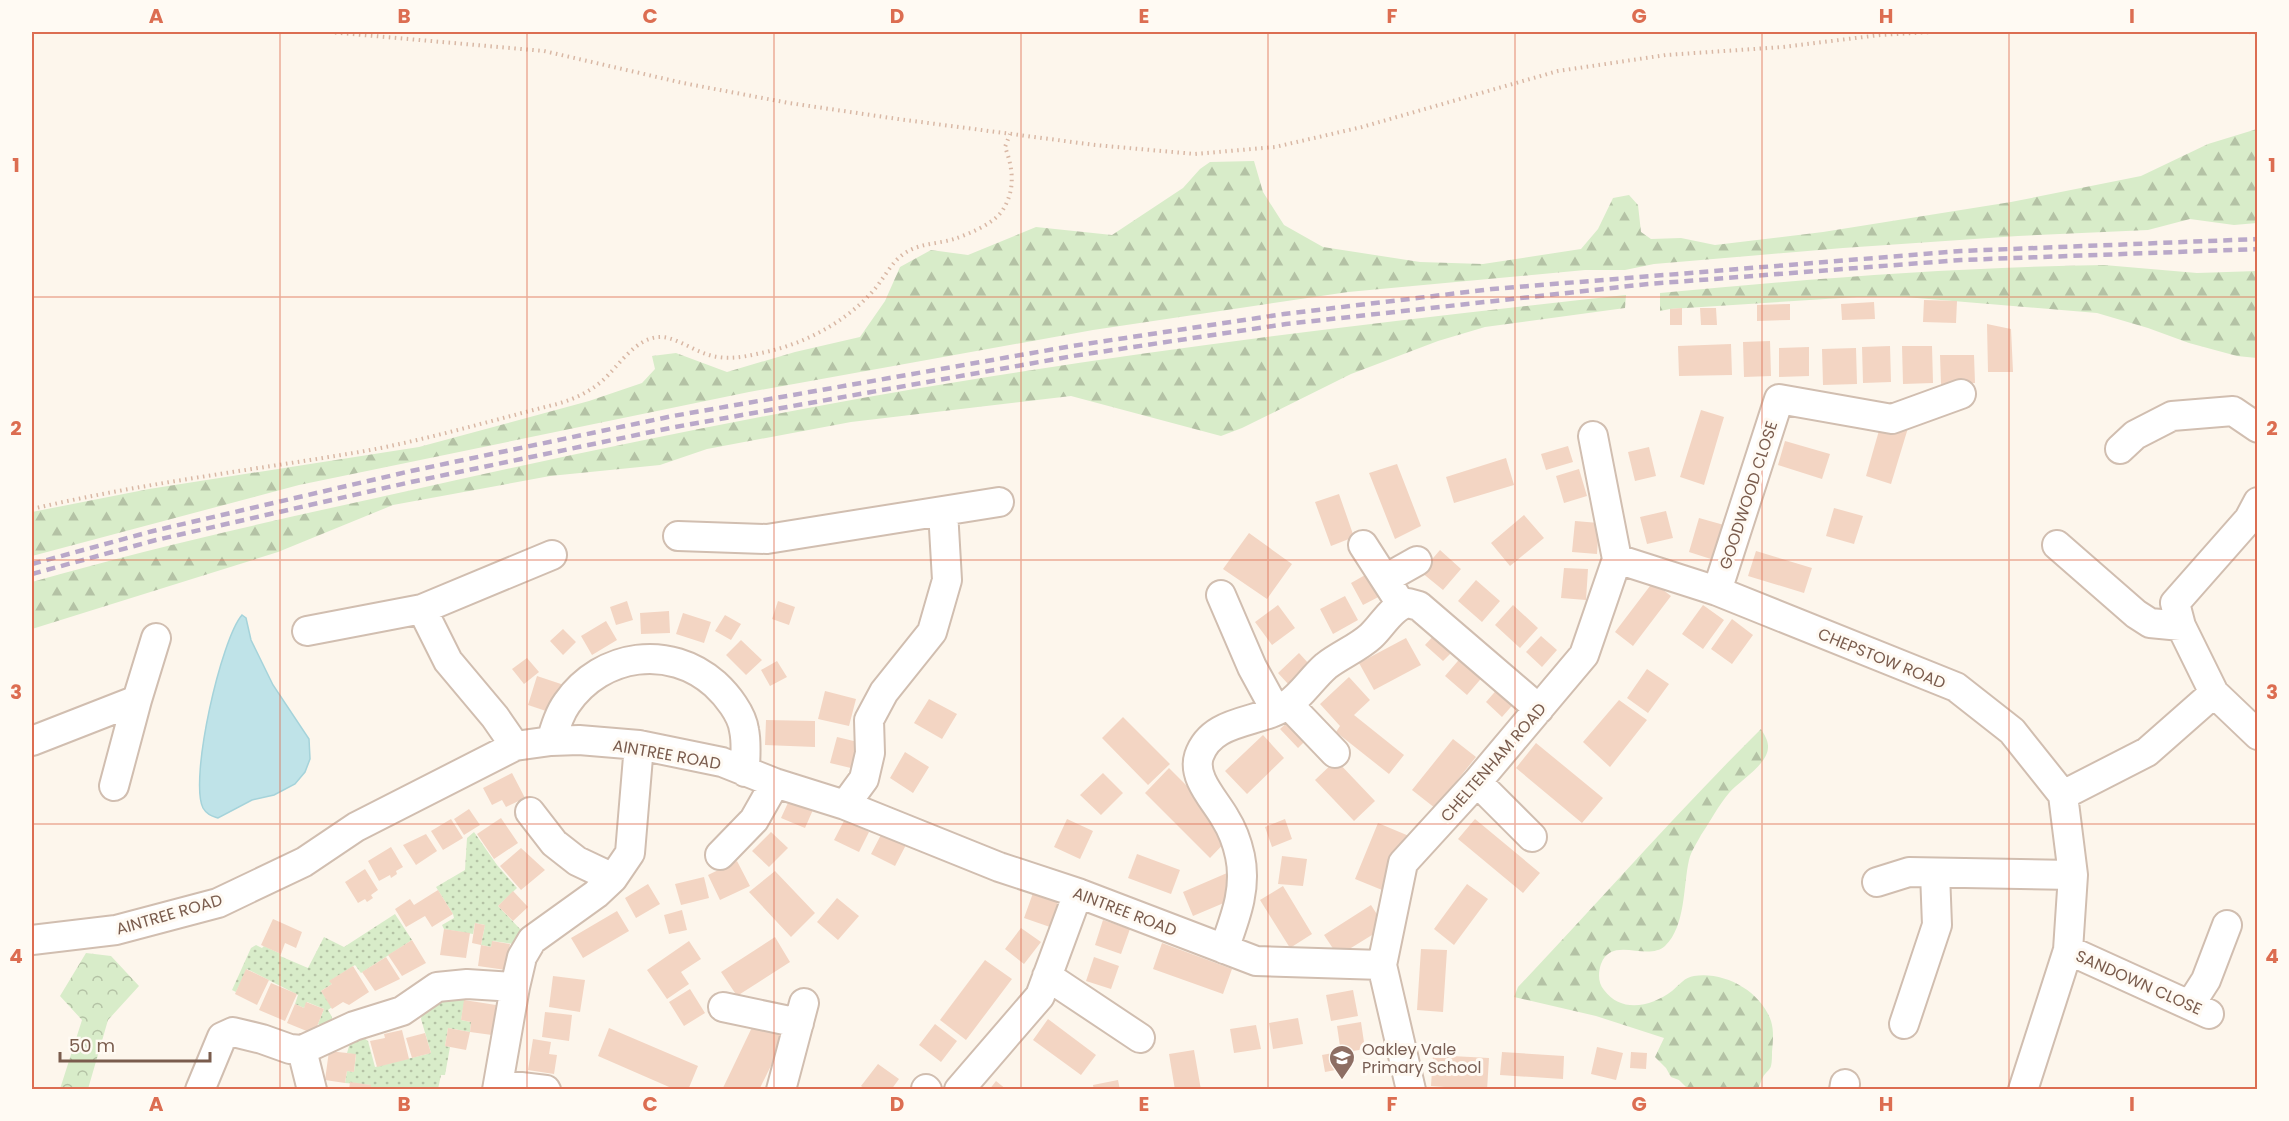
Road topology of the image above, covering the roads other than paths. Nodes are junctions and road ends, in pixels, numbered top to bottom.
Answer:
1 (1961, 394) dead end
2 (2258, 428) edge
3 (1593, 436) dead end
4 (2120, 449) dead end
5 (999, 502) dead end
6 (2258, 502) edge
7 (943, 511) junction
8 (678, 537) dead end
9 (1363, 545) dead end
10 (2057, 545) dead end
11 (552, 555) dead end
12 (1617, 559) junction
13 (1417, 561) dead end
14 (1385, 579) junction
15 (1717, 591) junction
16 (1221, 595) dead end
17 (1401, 604) junction
18 (422, 609) junction
19 (2181, 626) junction
20 (307, 631) dead end
21 (156, 638) dead end
22 (2214, 693) junction
23 (137, 700) junction
24 (1282, 708) junction
25 (1539, 709) junction
26 (2258, 735) edge
27 (42, 738) edge
28 (551, 741) junction
29 (515, 746) junction
30 (639, 746) junction
31 (1335, 753) dead end
32 (745, 771) junction
33 (1477, 782) junction
34 (775, 783) junction
35 (114, 786) dead end
36 (2063, 795) junction
37 (845, 805) junction
38 (530, 812) dead end
39 (1532, 837) dead end
40 (720, 855) dead end
41 (1935, 873) junction
42 (2073, 875) junction
43 (613, 878) junction
44 (1877, 882) dead end
45 (1078, 893) junction
46 (2227, 925) dead end
47 (32, 940) edge
48 (1224, 949) junction
49 (2068, 950) junction
50 (1382, 965) junction
51 (1047, 975) junction
52 (515, 987) junction
53 (723, 1007) dead end
54 (1904, 1024) dead end
55 (1140, 1038) dead end
56 (302, 1050) junction
57 (311, 1084) edge
58 (498, 1087) edge
59 (2026, 1088) edge
60 (200, 1089) edge
61 (546, 1089) edge
62 (781, 1089) edge
63 (959, 1089) edge
64 (1411, 1089) edge

1 - 15 street, GOODWOOD CLOSE
2 - 4 street
3 - 12 street
5 - 7 street
6 - 19 street
7 - 8 street
7 - 37 street
9 - 14 street
10 - 19 street
11 - 18 street
12 - 15 street, CHEPSTOW ROAD
12 - 25 street, CHELTENHAM ROAD
13 - 14 street
14 - 17 street
15 - 36 street, CHEPSTOW ROAD
16 - 24 street
17 - 24 street
17 - 25 street
18 - 20 street
18 - 29 street
19 - 22 street
21 - 23 street
22 - 26 street
22 - 36 street
23 - 27 street
23 - 35 street
24 - 31 street
24 - 48 street
25 - 33 street, CHELTENHAM ROAD
28 - 29 street, AINTREE ROAD
28 - 30 street, AINTREE ROAD
28 - 32 street
29 - 47 street, AINTREE ROAD
30 - 32 street, AINTREE ROAD
30 - 43 street
32 - 34 street, AINTREE ROAD
33 - 39 street
33 - 50 street, CHELTENHAM ROAD
34 - 37 street, AINTREE ROAD
34 - 40 street
36 - 42 street
37 - 45 street, AINTREE ROAD
38 - 43 street
41 - 42 street
41 - 44 street
41 - 54 street
42 - 49 street
43 - 52 street
45 - 48 street, AINTREE ROAD
45 - 51 street
46 - 49 street, SANDOWN CLOSE
48 - 50 street, AINTREE ROAD
49 - 59 street
50 - 64 street, CHELTENHAM ROAD
51 - 55 street
51 - 63 street
52 - 56 street
52 - 58 street
53 - 62 street
56 - 57 street
56 - 60 street
58 - 61 street

